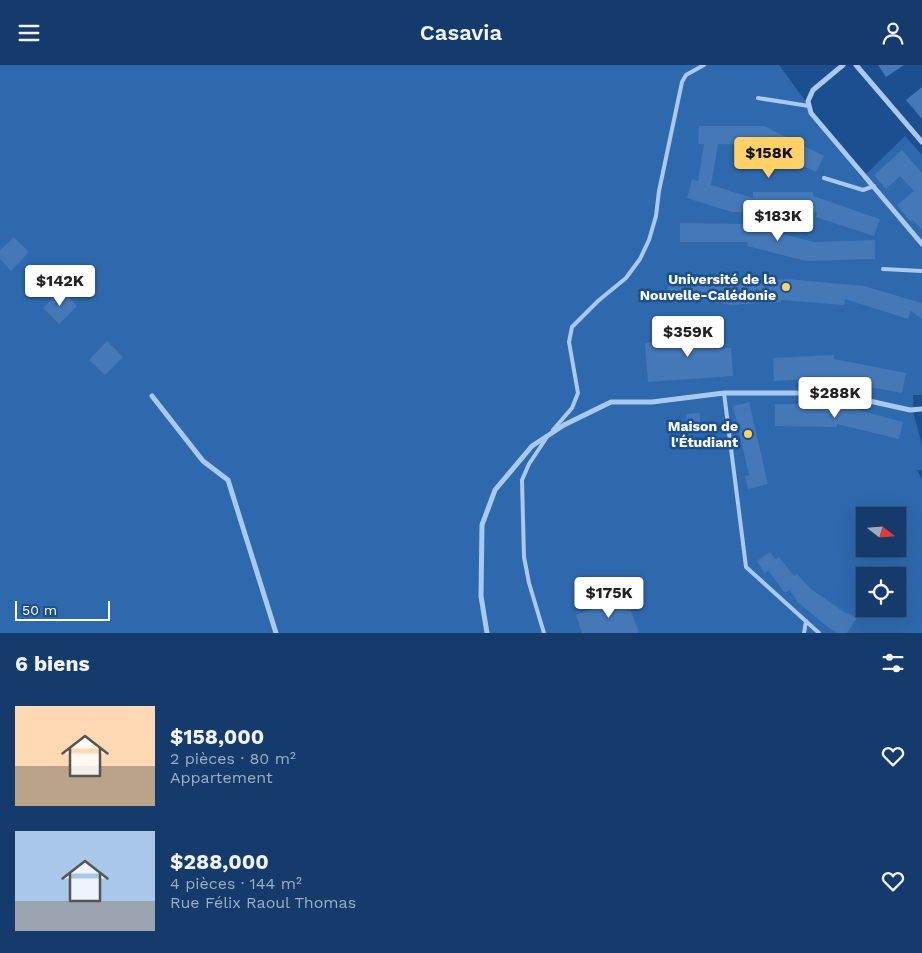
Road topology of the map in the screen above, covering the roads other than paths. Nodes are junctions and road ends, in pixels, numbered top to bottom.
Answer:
1 (704, 65) edge
2 (843, 65) edge
3 (856, 65) edge
4 (758, 98) dead end
5 (809, 106) junction
6 (922, 142) edge
7 (824, 178) dead end
8 (874, 186) junction
9 (922, 244) edge
10 (883, 269) dead end
11 (922, 271) edge
12 (724, 393) junction
13 (152, 397) dead end
14 (922, 409) edge
15 (550, 433) junction
16 (806, 621) junction
17 (276, 633) edge
18 (487, 633) edge
19 (544, 633) edge
20 (804, 633) edge
21 (819, 633) edge

1 - 15 lane
2 - 5 street
3 - 6 street
4 - 5 lane
5 - 8 street
7 - 8 lane
8 - 9 street
10 - 11 lane
12 - 14 street
12 - 15 street
12 - 16 lane
13 - 17 street
15 - 18 street
15 - 19 lane
16 - 20 lane
16 - 21 lane

